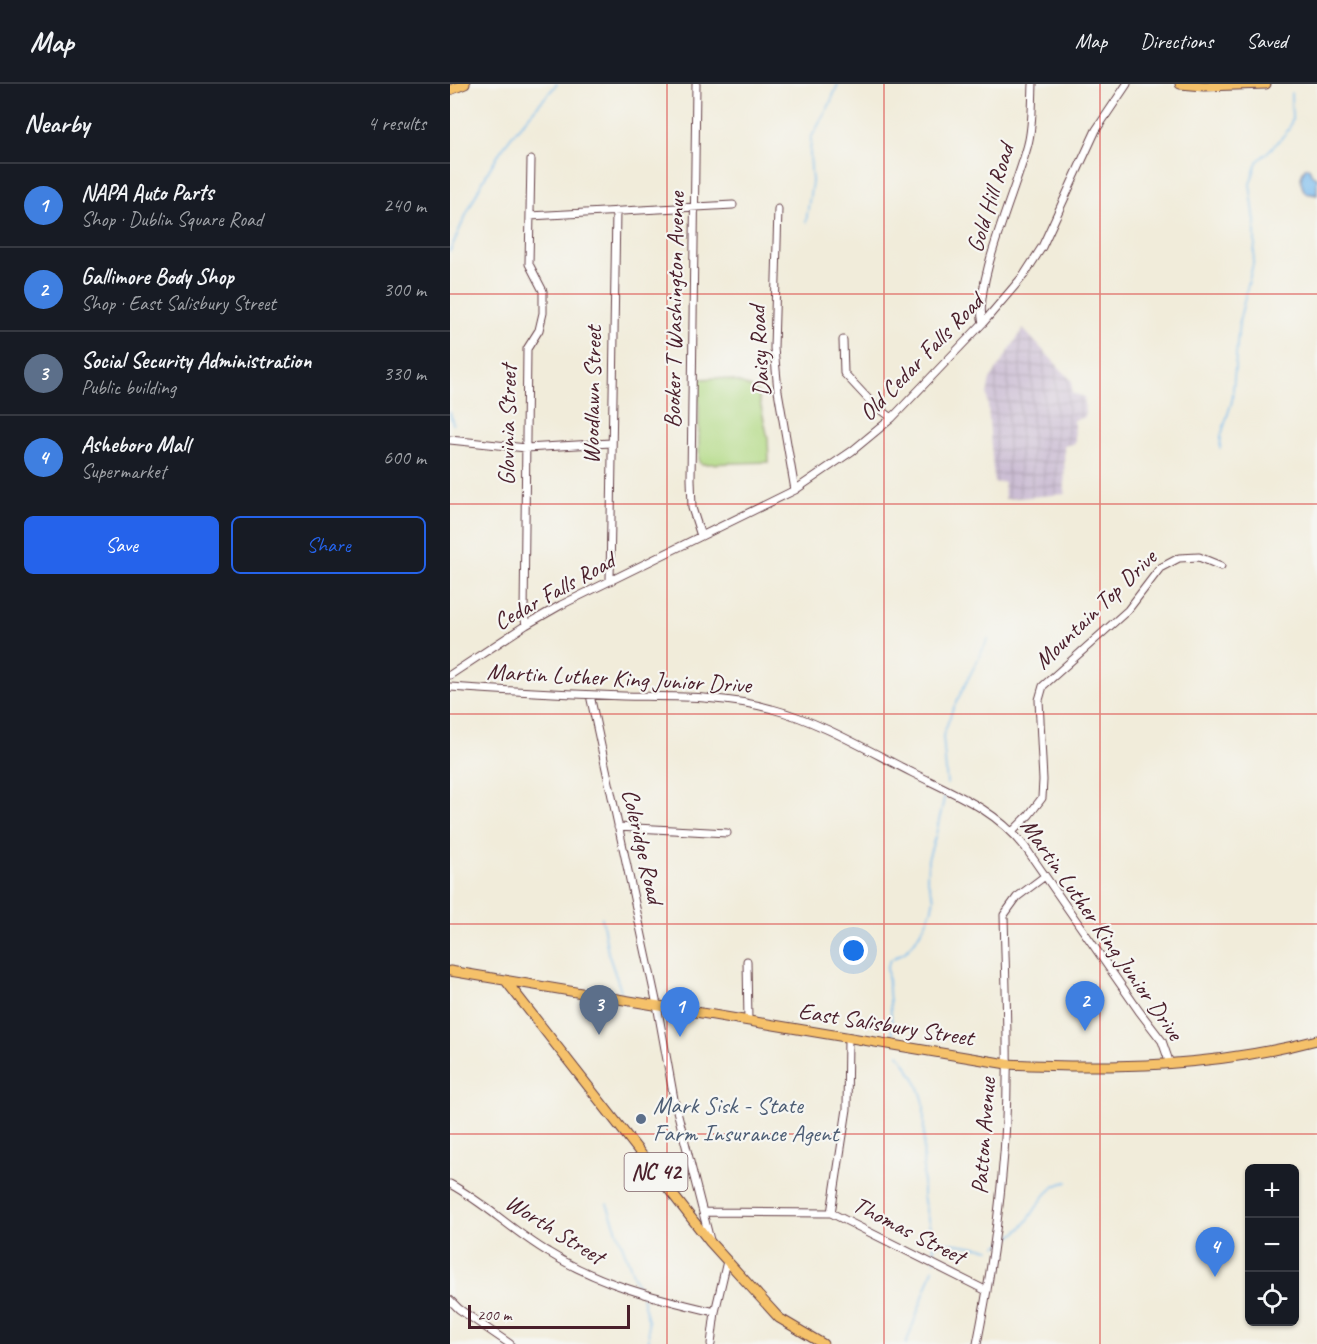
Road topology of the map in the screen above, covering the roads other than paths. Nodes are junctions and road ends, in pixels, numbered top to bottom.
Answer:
1 (465, 84) edge
2 (696, 84) edge
3 (1033, 84) edge
4 (1127, 84) edge
5 (1180, 84) edge
6 (1266, 84) edge
7 (450, 90) edge
8 (531, 160) dead end
9 (733, 205) dead end
10 (695, 207) junction
11 (778, 209) dead end
12 (616, 211) junction
13 (530, 216) junction
14 (983, 323) junction
15 (843, 340) dead end
16 (892, 418) junction
17 (450, 440) edge
18 (611, 443) junction
19 (526, 448) junction
20 (795, 490) junction
21 (701, 536) junction
22 (648, 562) joint
23 (1221, 566) dead end
24 (610, 580) junction
25 (526, 625) junction
26 (450, 675) edge
27 (450, 687) edge
28 (590, 695) junction
29 (618, 826) junction
30 (1012, 831) junction
31 (727, 833) dead end
32 (1045, 876) junction
33 (747, 962) dead end
34 (450, 971) edge
35 (506, 981) junction
36 (657, 1005) junction
37 (748, 1021) junction
38 (848, 1039) junction
39 (1317, 1040) edge
40 (1007, 1064) junction
41 (1170, 1064) junction
42 (450, 1184) edge
43 (703, 1212) junction
44 (831, 1213) junction
45 (694, 1221) junction
46 (710, 1242) junction
47 (727, 1261) junction
48 (987, 1291) junction
49 (450, 1300) edge
50 (715, 1312) junction
51 (510, 1344) edge
52 (711, 1344) edge
53 (823, 1344) edge
54 (977, 1344) edge

1 - 7 main road
2 - 10 street, Booker T Washington Avenue
3 - 14 street, Gold Hill Road
4 - 14 street, Old Cedar Falls Road
5 - 6 main road
8 - 13 street, Glovinia Street
9 - 10 street
10 - 12 street
10 - 21 street, Booker T Washington Avenue
11 - 20 street, Daisy Road
12 - 13 street
12 - 18 street, Woodlawn Street
13 - 19 street, Glovinia Street
14 - 16 street, Old Cedar Falls Road
15 - 16 street
16 - 20 street, Old Cedar Falls Road
17 - 19 street
18 - 19 street
18 - 24 street, Woodlawn Street
19 - 25 street, Glovinia Street
20 - 21 street, Old Cedar Falls Road
21 - 22 street, Old Cedar Falls Road
22 - 24 street, Cedar Falls Road
23 - 30 street, Mountain Top Drive
24 - 25 street, Cedar Falls Road
25 - 26 street, Cedar Falls Road
27 - 28 street, Martin Luther King Junior Drive
28 - 29 street, Coleridge Road
28 - 30 street, Martin Luther King Junior Drive
29 - 31 street
29 - 36 street, Coleridge Road
30 - 32 street, Martin Luther King Junior Drive
32 - 40 street, Patton Avenue
32 - 41 street, Martin Luther King Junior Drive
33 - 37 street
34 - 35 main road, East Salisbury Street
35 - 36 main road, East Salisbury Street
35 - 45 main road, NC 42
36 - 37 main road, East Salisbury Street
36 - 43 street, Coleridge Road
37 - 38 main road, East Salisbury Street
38 - 40 main road, East Salisbury Street
38 - 44 street
39 - 41 main road, East Salisbury Street
40 - 41 main road, East Salisbury Street
40 - 48 street, Patton Avenue
42 - 50 street, Worth Street
43 - 44 street, Thomas Street
43 - 45 street
43 - 46 street, Coleridge Road
44 - 48 street, Thomas Street
45 - 46 main road, NC 42
46 - 47 main road, NC 42
47 - 50 street
47 - 53 main road, NC 42
48 - 54 street, Patton Avenue
49 - 51 street
50 - 52 street

